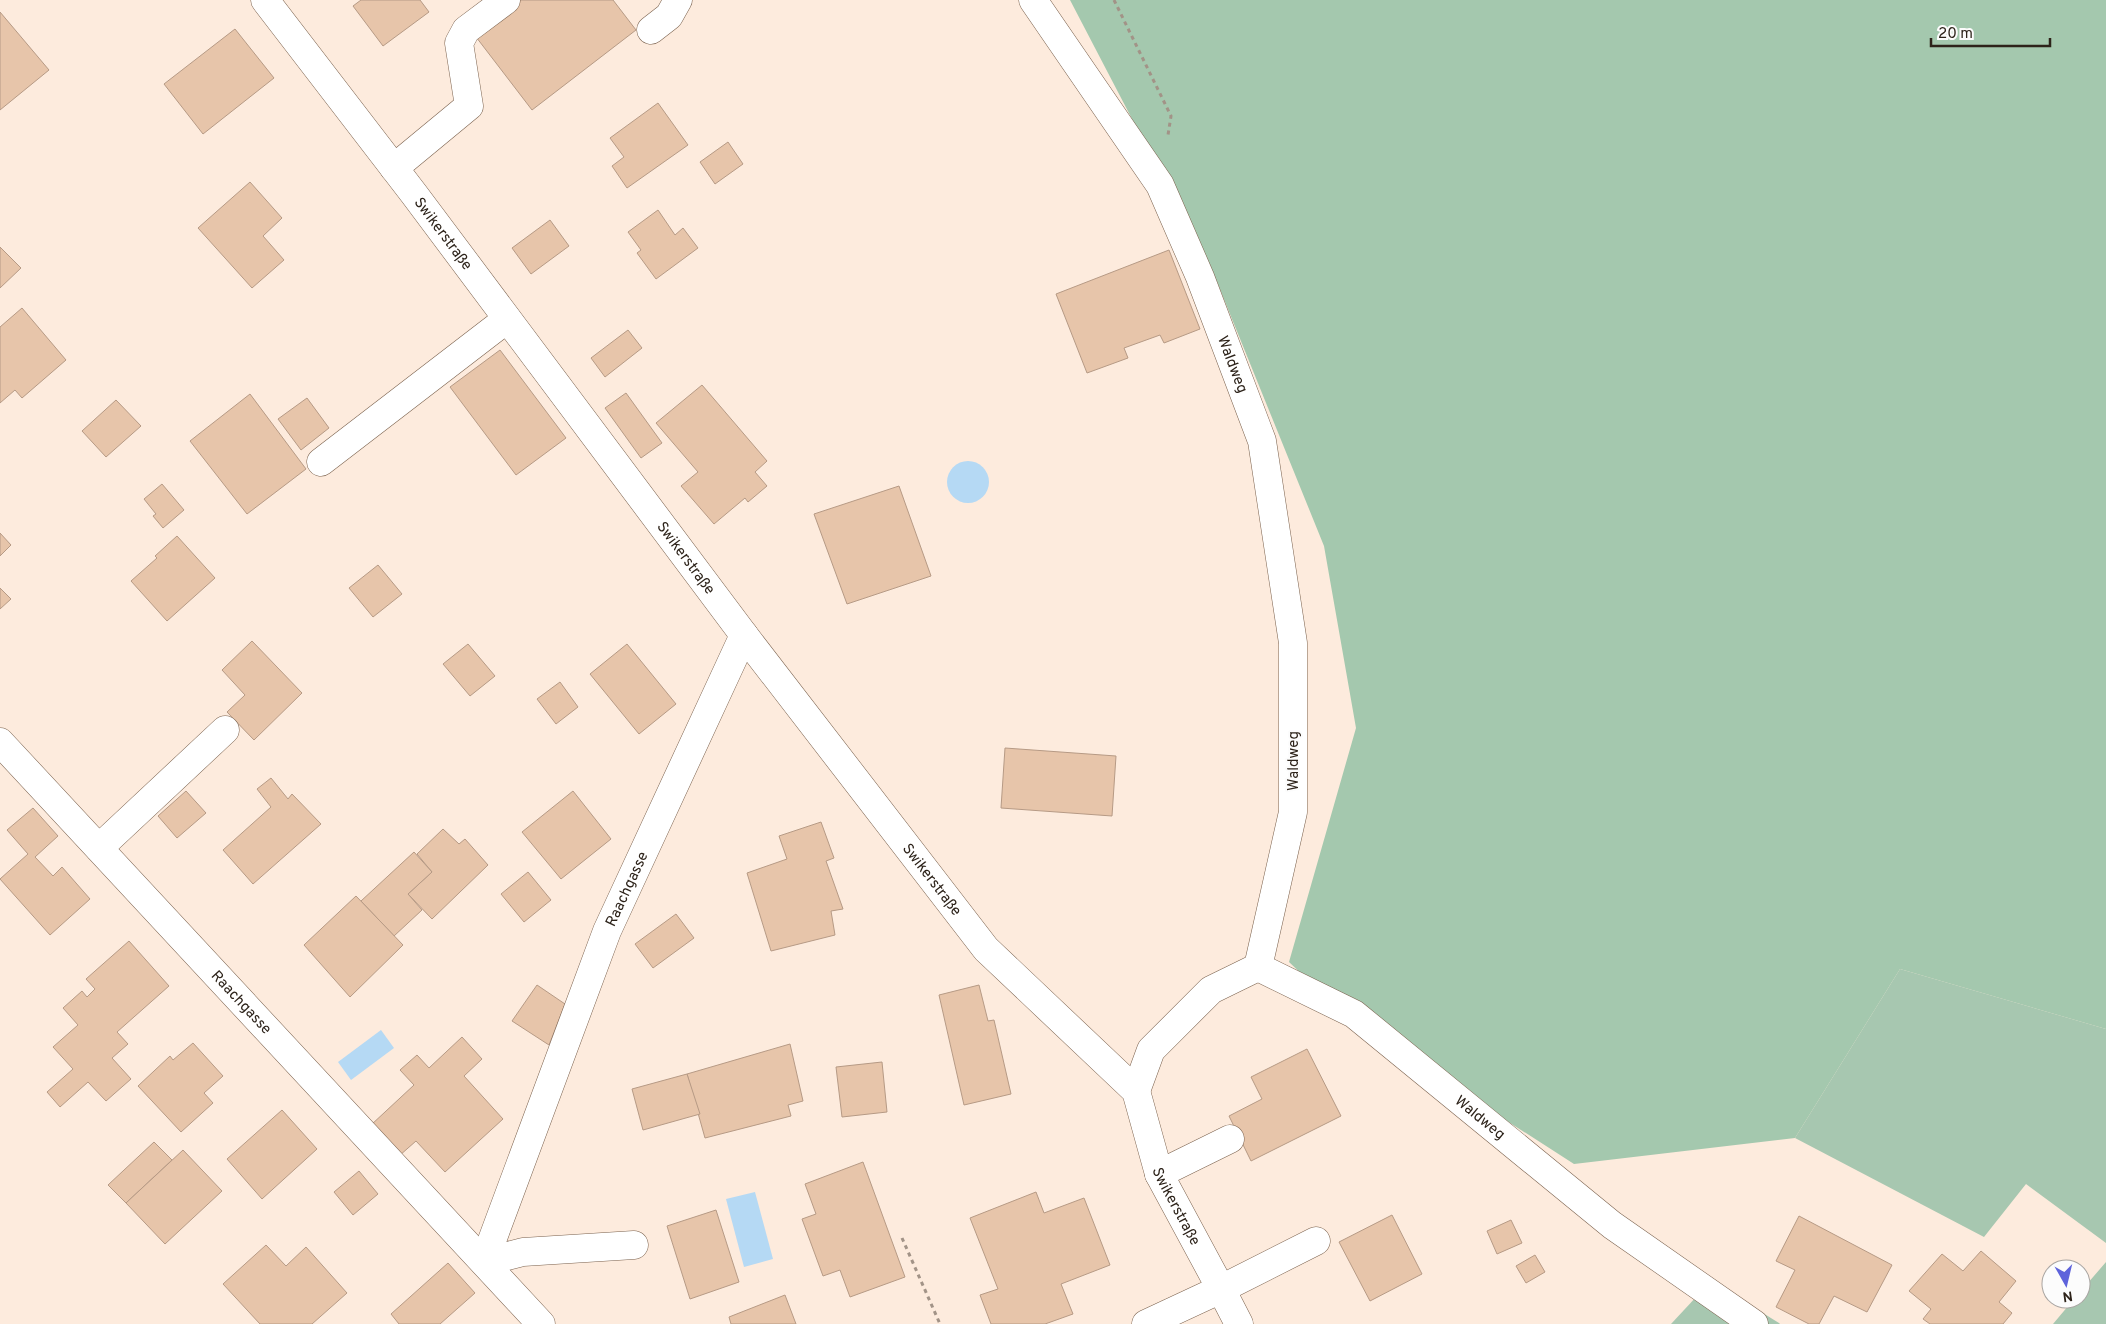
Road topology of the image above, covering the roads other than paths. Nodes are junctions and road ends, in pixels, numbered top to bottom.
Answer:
1 (265, 0) edge
2 (506, 0) edge
3 (678, 0) edge
4 (1034, 0) edge
5 (651, 30) dead end
6 (394, 168) junction
7 (507, 319) junction
8 (321, 462) dead end
9 (744, 635) junction
10 (225, 730) dead end
11 (0, 742) edge
12 (100, 848) junction
13 (1258, 967) junction
14 (1136, 1091) junction
15 (1230, 1139) dead end
16 (1159, 1174) junction
17 (1316, 1241) dead end
18 (634, 1245) dead end
19 (484, 1262) junction
20 (1221, 1289) junction
21 (540, 1324) edge
22 (1146, 1324) edge
23 (1239, 1324) edge
24 (1754, 1324) edge

1 - 6 street, Swikerstraße
2 - 6 street
3 - 5 street
4 - 13 street, Waldweg
6 - 7 street, Swikerstraße
7 - 8 street
7 - 9 street, Swikerstraße
9 - 14 street, Swikerstraße
9 - 19 street, Raachgasse
10 - 12 street
11 - 12 street, Raachgasse
12 - 19 street, Raachgasse
13 - 14 street
13 - 24 street, Waldweg
14 - 16 street, Swikerstraße
15 - 16 street
16 - 20 street, Swikerstraße
17 - 20 street
18 - 19 street
19 - 21 street, Raachgasse
20 - 22 street
20 - 23 street, Swikerstraße

